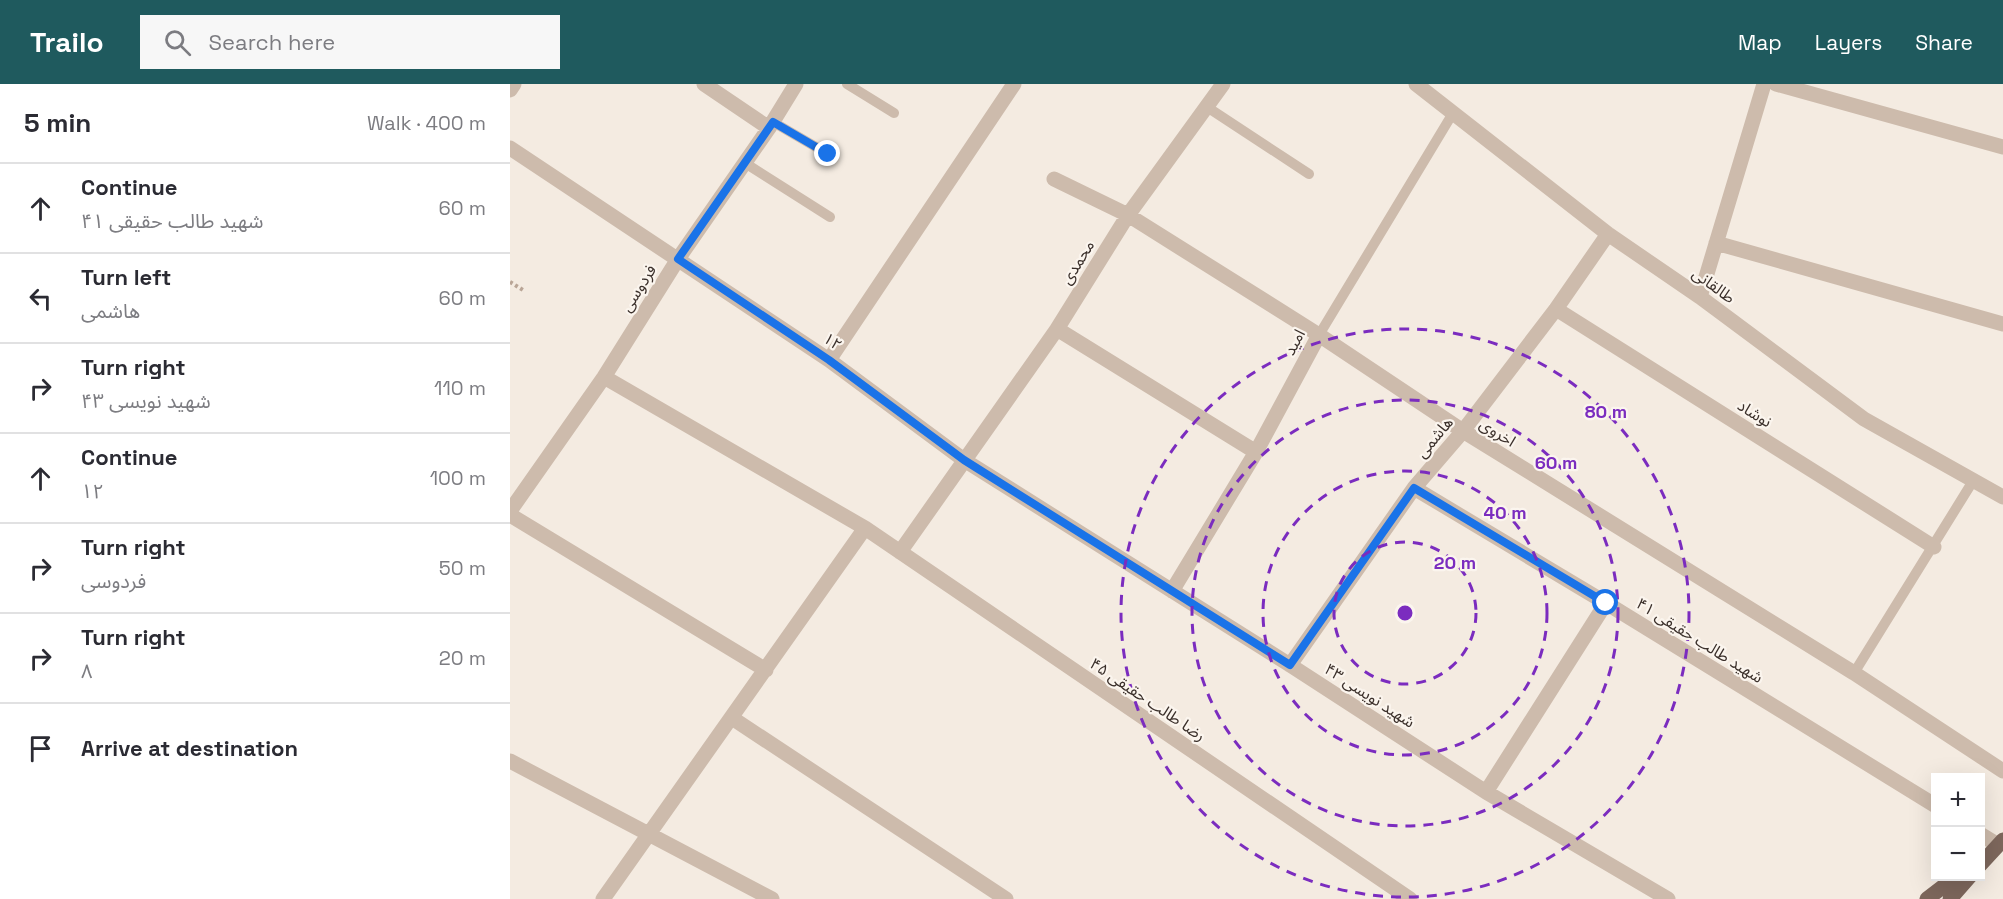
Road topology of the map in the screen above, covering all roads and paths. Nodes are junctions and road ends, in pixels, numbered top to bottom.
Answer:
1 (514, 84) edge
2 (704, 84) edge
3 (796, 84) edge
4 (847, 84) edge
5 (1014, 84) edge
6 (1223, 84) edge
7 (1416, 84) edge
8 (1764, 84) edge
9 (1776, 84) edge
10 (510, 90) edge
11 (1208, 107) junction
12 (894, 113) dead end
13 (1453, 113) junction
14 (771, 125) junction
15 (2003, 147) edge
16 (510, 148) edge
17 (828, 154) dead end
18 (745, 163) junction
19 (1309, 174) dead end
20 (1054, 180) dead end
21 (1128, 214) junction
22 (830, 217) dead end
23 (1608, 234) junction
24 (1716, 243) junction
25 (678, 259) junction
26 (510, 282) edge
27 (523, 290) dead end
28 (1700, 297) junction
29 (1556, 309) junction
30 (2003, 324) edge
31 (1057, 329) junction
32 (1319, 335) junction
33 (829, 360) junction
34 (604, 377) junction
35 (1463, 431) junction
36 (1256, 452) junction
37 (964, 460) junction
38 (1973, 481) junction
39 (1414, 488) junction
40 (2003, 497) edge
41 (510, 513) edge
42 (865, 528) junction
43 (1934, 547) junction
44 (900, 552) junction
45 (1172, 591) junction
46 (1606, 603) junction
47 (1290, 665) junction
48 (766, 670) junction
49 (1854, 673) junction
50 (732, 718) junction
51 (512, 766) edge
52 (2003, 771) edge
53 (1486, 792) junction
54 (1931, 804) edge
55 (649, 836) junction
56 (1985, 836) edge
57 (2001, 842) edge
58 (1985, 854) edge
59 (1985, 860) edge
60 (1950, 881) edge
61 (1966, 881) edge
62 (603, 899) edge
63 (772, 899) edge
64 (1006, 899) edge
65 (1410, 899) edge
66 (1668, 899) edge
67 (1927, 899) edge
68 (1950, 899) edge

1 - 10 street
2 - 14 street
3 - 14 street, فردوسی
4 - 12 lane
5 - 33 street
6 - 11 street, محمدی
7 - 13 street, طالقانی
8 - 24 street
9 - 15 street
11 - 19 lane
11 - 21 street, محمدی
13 - 23 street, طالقانی
13 - 32 lane, امید
14 - 17 lane
14 - 18 street, فردوسی
16 - 25 street, ۱۲
18 - 22 lane
18 - 25 street, فردوسی
20 - 21 street, اخروی
21 - 31 street, محمدی
21 - 32 street, اخروی
23 - 28 street, طالقانی
23 - 29 street, هاشمی
24 - 28 street
24 - 30 street
25 - 33 street, ۱۲
25 - 34 street, فردوسی
26 - 27 path
28 - 38 street, طالقانی
29 - 35 street, هاشمی
29 - 43 street, نوشاد
31 - 36 street
31 - 37 street, محمدی
32 - 35 street, اخروی
32 - 36 street, امید
33 - 37 street, ۱۲
34 - 41 street, فردوسی
34 - 42 street, ۴۵ رضا طالب حقیقی
35 - 39 street, هاشمی
35 - 49 street, اخروی
36 - 45 street, امید
37 - 44 street, محمدی
37 - 45 street, ۴۳ شهید نویسی
38 - 40 street, طالقانی
38 - 43 lane
39 - 46 street, ۴۱ شهید طالب حقیقی
39 - 47 street, هاشمی
41 - 48 street
42 - 44 street, ۴۵ رضا طالب حقیقی
42 - 48 street
43 - 49 lane
44 - 65 street, ۴۵ رضا طالب حقیقی
45 - 47 street, ۴۳ شهید نویسی
46 - 53 street
46 - 54 street, ۴۱ شهید طالب حقیقی
47 - 53 street, ۴۳ شهید نویسی
48 - 50 street
49 - 52 street, اخروی
50 - 55 street
50 - 64 street
51 - 55 street
53 - 66 street, ۴۳ شهید نویسی
55 - 62 street
55 - 63 street
56 - 57 street
57 - 58 main road
57 - 59 main road
60 - 67 main road
61 - 68 main road

